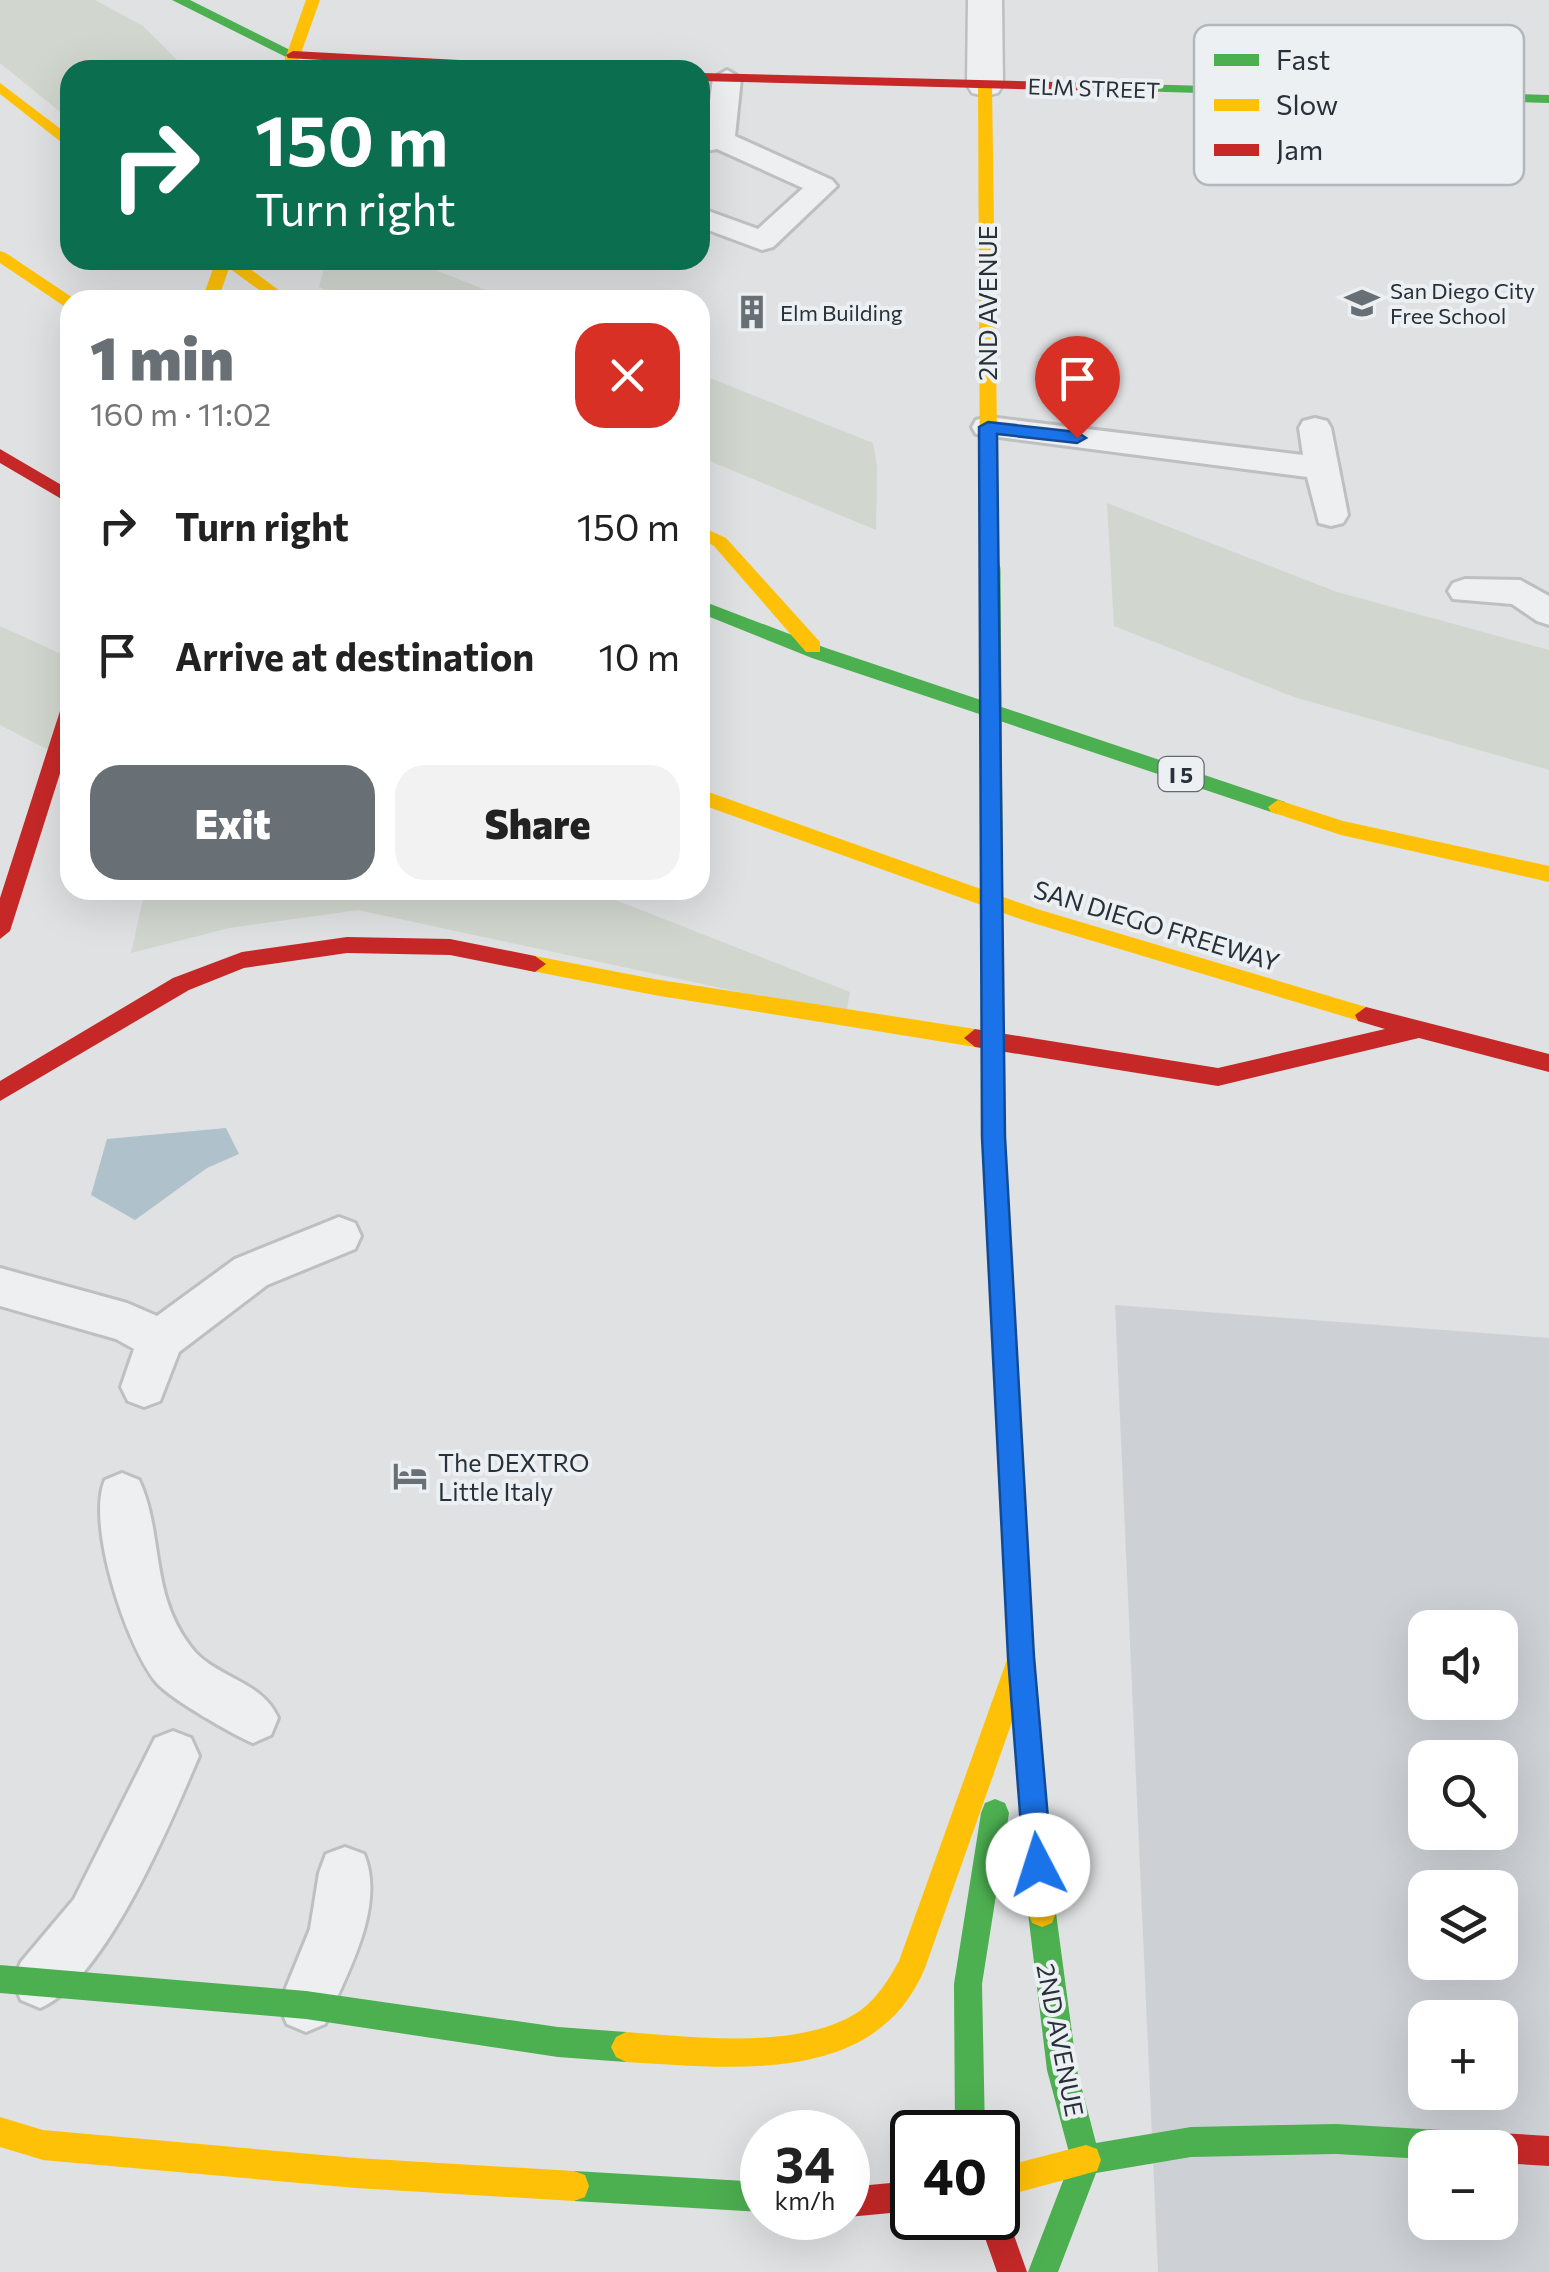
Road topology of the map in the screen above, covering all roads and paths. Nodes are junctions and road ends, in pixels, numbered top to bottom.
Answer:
1 (179, 0) edge
2 (314, 0) edge
3 (985, 0) edge
4 (286, 60) edge
5 (291, 60) edge
6 (713, 78) edge
7 (985, 85) junction
8 (0, 86) edge
9 (1194, 91) edge
10 (1524, 99) edge
11 (1549, 100) edge
12 (60, 136) edge
13 (710, 142) edge
14 (710, 221) edge
15 (0, 256) edge
16 (240, 270) edge
17 (270, 290) edge
18 (60, 296) edge
19 (988, 427) junction
20 (1314, 428) dead end
21 (0, 455) edge
22 (1322, 468) junction
23 (60, 492) edge
24 (1331, 515) dead end
25 (710, 537) edge
26 (1465, 591) dead end
27 (710, 610) edge
28 (1549, 613) edge
29 (819, 653) junction
30 (60, 740) edge
31 (710, 800) edge
32 (9, 871) edge
33 (1549, 874) edge
34 (0, 930) edge
35 (1419, 1029) junction
36 (1549, 1064) edge
37 (0, 1092) edge
38 (339, 1236) dead end
39 (0, 1287) edge
40 (160, 1340) junction
41 (144, 1387) dead end
42 (122, 1495) dead end
43 (1021, 1657) junction
44 (254, 1718) dead end
45 (173, 1756) dead end
46 (345, 1873) dead end
47 (20, 1980) edge
48 (306, 2006) junction
49 (970, 2110) edge
50 (0, 2132) edge
51 (1408, 2142) edge
52 (1518, 2149) edge
53 (1549, 2151) edge
54 (1086, 2160) junction
55 (1020, 2177) edge
56 (740, 2196) edge
57 (1001, 2240) edge
58 (1012, 2272) edge
59 (1044, 2272) edge

1 - 4 main road
2 - 5 main road
3 - 7 street, 2ND AVENUE
6 - 7 main road, ELM STREET
6 - 13 lane
7 - 9 main road, ELM STREET
7 - 19 main road, 2ND AVENUE
8 - 12 main road
10 - 11 main road, ELM STREET
13 - 14 lane
15 - 18 main road
16 - 17 main road
19 - 22 lane
19 - 43 main road, 2ND AVENUE, bridge
20 - 22 lane
21 - 23 main road
22 - 24 lane
25 - 29 main road
26 - 28 lane
27 - 29 main road, I 5
29 - 33 main road, I 5
30 - 32 main road
31 - 35 main road, SAN DIEGO FREEWAY
32 - 34 main road
35 - 36 main road, SAN DIEGO FREEWAY
35 - 37 main road
38 - 40 lane
39 - 40 lane
40 - 41 lane
42 - 44 lane
43 - 48 main road
43 - 49 main road
43 - 54 main road, 2ND AVENUE
45 - 47 lane
46 - 48 lane
47 - 48 main road
50 - 56 main road
51 - 54 main road
52 - 53 main road
54 - 55 main road
54 - 59 main road
57 - 58 main road

